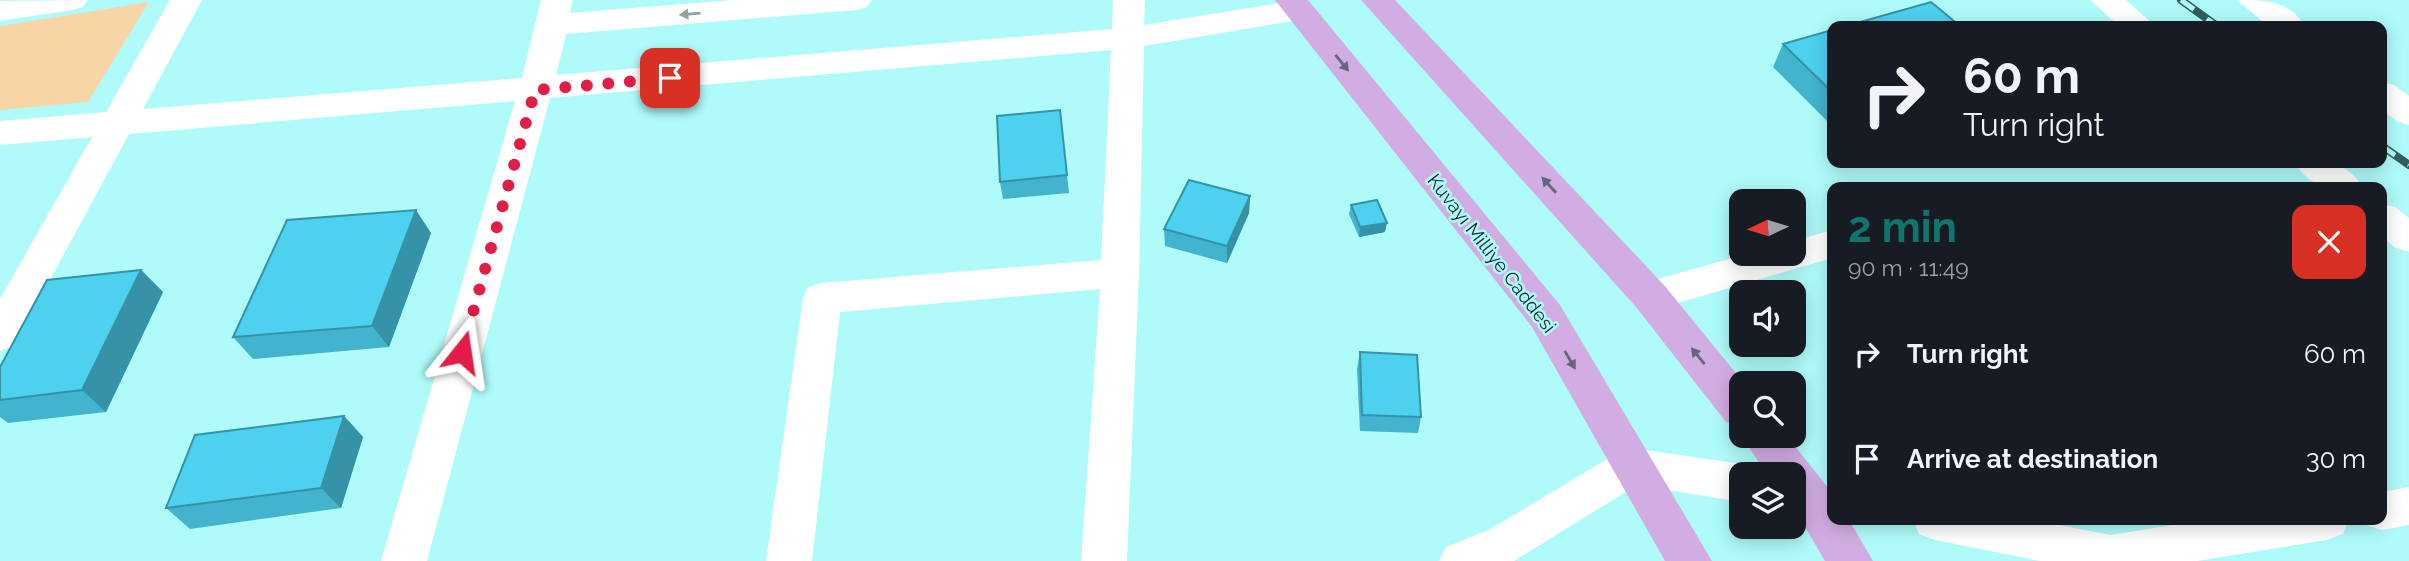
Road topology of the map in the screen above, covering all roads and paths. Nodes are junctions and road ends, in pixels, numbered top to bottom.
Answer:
1 (72, 0) edge
2 (186, 0) edge
3 (856, 0) edge
4 (1129, 0) edge
5 (1377, 0) edge
6 (2106, 0) edge
7 (2253, 0) edge
8 (1295, 5) edge
9 (0, 12) edge
10 (554, 12) edge
11 (2133, 21) edge
12 (2282, 21) edge
13 (1130, 38) junction
14 (535, 90) junction
15 (2387, 97) edge
16 (2409, 113) edge
17 (118, 122) junction
18 (0, 133) edge
19 (2319, 168) edge
20 (2338, 182) edge
21 (2387, 220) edge
22 (2409, 238) edge
23 (1827, 245) edge
24 (1120, 273) junction
25 (1650, 296) junction
26 (0, 335) edge
27 (1729, 395) edge
28 (1772, 448) edge
29 (1783, 462) edge
30 (1632, 466) junction
31 (1729, 481) edge
32 (1806, 490) edge
33 (1827, 524) edge
34 (1828, 525) edge
35 (1957, 525) edge
36 (2297, 525) edge
37 (2097, 558) edge
38 (404, 561) edge
39 (789, 561) edge
40 (1104, 561) edge
41 (1462, 561) edge
42 (1689, 561) edge
43 (1850, 561) edge

1 - 9 street
2 - 17 street
3 -> 10 street
4 - 13 street
25 -> 5 main road
6 - 11 street
7 - 12 street
8 - 13 street
8 -> 30 main road, Kuvayı Milliye Caddesi
10 - 14 street
13 - 14 street
13 - 24 street
14 - 17 street
14 - 38 street
15 - 16 street
17 - 18 street
17 - 26 street
19 - 20 street
21 - 22 street
23 - 25 street
24 - 39 street
24 - 40 street
27 -> 25 main road
28 - 29 main road
30 - 31 street
30 - 41 street
30 - 42 main road, Kuvayı Milliye Caddesi
32 - 33 main road
34 - 43 main road
35 - 37 street
36 - 37 street

